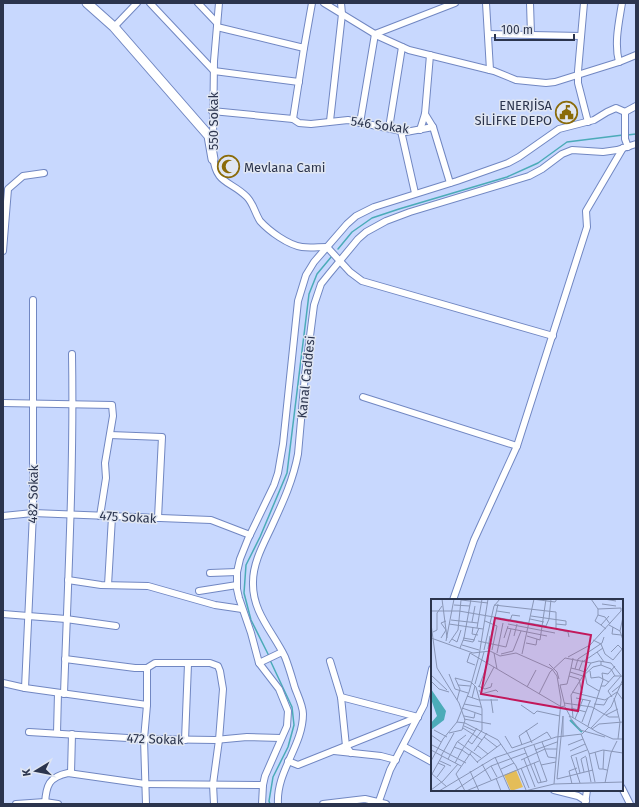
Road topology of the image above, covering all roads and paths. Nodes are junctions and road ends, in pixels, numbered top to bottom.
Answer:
1 (87, 3) edge
2 (137, 3) edge
3 (150, 3) edge
4 (198, 3) edge
5 (219, 3) edge
6 (312, 3) edge
7 (324, 3) edge
8 (341, 3) edge
9 (455, 3) edge
10 (486, 3) edge
11 (530, 3) edge
12 (584, 3) edge
13 (622, 3) edge
14 (444, 5) edge
15 (342, 14) junction
16 (217, 25) junction
17 (114, 26) junction
18 (375, 34) junction
19 (488, 34) junction
20 (531, 35) junction
21 (582, 36) junction
22 (402, 47) junction
23 (304, 48) junction
24 (430, 55) junction
25 (636, 55) edge
26 (619, 62) junction
27 (490, 70) junction
28 (214, 71) junction
29 (578, 75) junction
30 (299, 82) junction
31 (636, 106) edge
32 (212, 111) junction
33 (625, 112) junction
34 (425, 114) junction
35 (293, 119) junction
36 (330, 121) junction
37 (588, 122) junction
38 (360, 123) junction
39 (433, 127) junction
40 (389, 128) junction
41 (420, 130) junction
42 (401, 131) junction
43 (636, 144) edge
44 (625, 148) junction
45 (213, 158) junction
46 (44, 173) dead end
47 (450, 183) junction
48 (415, 193) junction
49 (326, 247) junction
50 (3, 251) edge
51 (340, 262) junction
52 (33, 300) dead end
53 (553, 336) junction
54 (72, 354) dead end
55 (363, 397) dead end
56 (3, 403) edge
57 (34, 403) junction
58 (73, 404) junction
59 (110, 435) junction
60 (517, 446) junction
61 (33, 513) junction
62 (71, 514) junction
63 (3, 516) edge
64 (100, 516) junction
65 (112, 517) junction
66 (158, 518) junction
67 (250, 535) junction
68 (237, 572) junction
69 (210, 573) dead end
70 (68, 580) junction
71 (108, 585) junction
72 (237, 585) junction
73 (199, 591) dead end
74 (453, 599) edge
75 (242, 609) junction
76 (3, 614) edge
77 (28, 616) junction
78 (66, 619) junction
79 (116, 626) dead end
80 (280, 654) junction
81 (65, 659) junction
82 (330, 661) dead end
83 (262, 662) junction
84 (188, 664) junction
85 (147, 668) junction
86 (431, 674) edge
87 (3, 683) edge
88 (24, 688) junction
89 (61, 693) junction
90 (341, 697) junction
91 (147, 705) junction
92 (418, 717) junction
93 (29, 732) dead end
94 (57, 734) junction
95 (72, 734) junction
96 (281, 738) junction
97 (144, 740) junction
98 (185, 740) junction
99 (220, 740) junction
100 (346, 746) junction
101 (403, 746) junction
102 (334, 751) junction
103 (351, 753) junction
104 (396, 760) junction
105 (288, 761) junction
106 (431, 761) edge
107 (71, 774) junction
108 (145, 784) junction
109 (213, 784) junction
110 (263, 785) junction
111 (623, 790) edge
112 (558, 791) edge
113 (587, 791) edge
114 (45, 803) edge
115 (378, 803) edge
116 (585, 803) edge
117 (16, 804) edge
118 (58, 804) edge
119 (146, 804) edge
120 (214, 804) edge
121 (262, 804) edge
122 (278, 804) edge
123 (323, 804) edge
124 (386, 804) edge
125 (630, 804) edge

1 - 17 street
2 - 17 street
3 - 28 street
4 - 16 street
5 - 16 street, 550 Sokak
6 - 23 street
7 - 15 street
8 - 15 street
9 - 14 street
10 - 19 street
11 - 20 street
12 - 21 street
13 - 26 street
14 - 18 street
15 - 18 street
15 - 36 street
16 - 23 street
16 - 28 street, 550 Sokak
17 - 45 street
18 - 22 street
18 - 38 street
19 - 20 street
19 - 27 street
20 - 21 street
21 - 29 street
22 - 24 street
22 - 40 street
23 - 30 street
24 - 27 street
24 - 34 street
25 - 26 street
26 - 29 street
27 - 29 street
28 - 30 street
28 - 32 street, 550 Sokak
29 - 37 street
30 - 35 street
31 - 33 street
32 - 35 street, 546 Sokak
32 - 45 street, 550 Sokak
33 - 37 street
33 - 44 street
34 - 39 street
34 - 41 street
35 - 36 street, 546 Sokak
36 - 38 street, 546 Sokak
37 - 47 street
38 - 40 street, 546 Sokak
39 - 41 street, 546 Sokak
39 - 47 street
40 - 42 street, 546 Sokak
41 - 42 street, 546 Sokak
42 - 48 street
43 - 44 street, Kanal Caddesi
44 - 51 street, Kanal Caddesi
44 - 53 street
45 - 49 street, 550 Sokak
46 - 50 street
47 - 48 street
48 - 49 street
49 - 51 street
49 - 67 street
51 - 53 street
51 - 80 street, Kanal Caddesi
52 - 57 street, 482 Sokak
53 - 60 street
54 - 58 street
55 - 60 street
56 - 57 street
57 - 58 street
57 - 61 street, 482 Sokak
58 - 59 street
58 - 62 street
59 - 64 street
59 - 66 street
60 - 74 street
61 - 62 street, 475 Sokak
61 - 63 street, 475 Sokak
61 - 77 street, 482 Sokak
62 - 64 street, 475 Sokak
62 - 70 street
64 - 65 street, 475 Sokak
65 - 66 street, 475 Sokak
65 - 71 street
66 - 67 street, 475 Sokak
67 - 68 street
68 - 69 street
68 - 72 street
70 - 71 street
70 - 78 street
71 - 75 street
72 - 73 street
72 - 75 street
75 - 83 street
76 - 77 street
77 - 78 street
77 - 88 street, 482 Sokak
78 - 79 street
78 - 81 street
80 - 83 street
80 - 105 street, Kanal Caddesi
81 - 85 street
81 - 89 street
82 - 90 street
83 - 96 street
84 - 85 street
84 - 98 street
84 - 99 street
85 - 91 street
86 - 92 street
87 - 88 street
88 - 89 street
89 - 91 street
89 - 94 street
90 - 92 street
90 - 100 street
91 - 97 street
92 - 100 street
92 - 101 street
93 - 94 street, 472 Sokak
94 - 95 street, 472 Sokak
95 - 97 street, 472 Sokak
95 - 107 street
96 - 99 street, 472 Sokak
96 - 110 street
97 - 98 street, 472 Sokak
97 - 108 street
98 - 99 street, 472 Sokak
99 - 109 street
100 - 102 street
100 - 103 street
101 - 104 street
101 - 106 street
102 - 103 street
102 - 105 street
103 - 104 street
104 - 115 street
105 - 122 street, Kanal Caddesi
107 - 108 street
107 - 114 street
108 - 109 street
108 - 119 street
109 - 110 street
109 - 120 street
110 - 121 street
111 - 125 street
112 - 116 street
113 - 116 street
114 - 117 street
114 - 118 street
115 - 123 street
115 - 124 street

